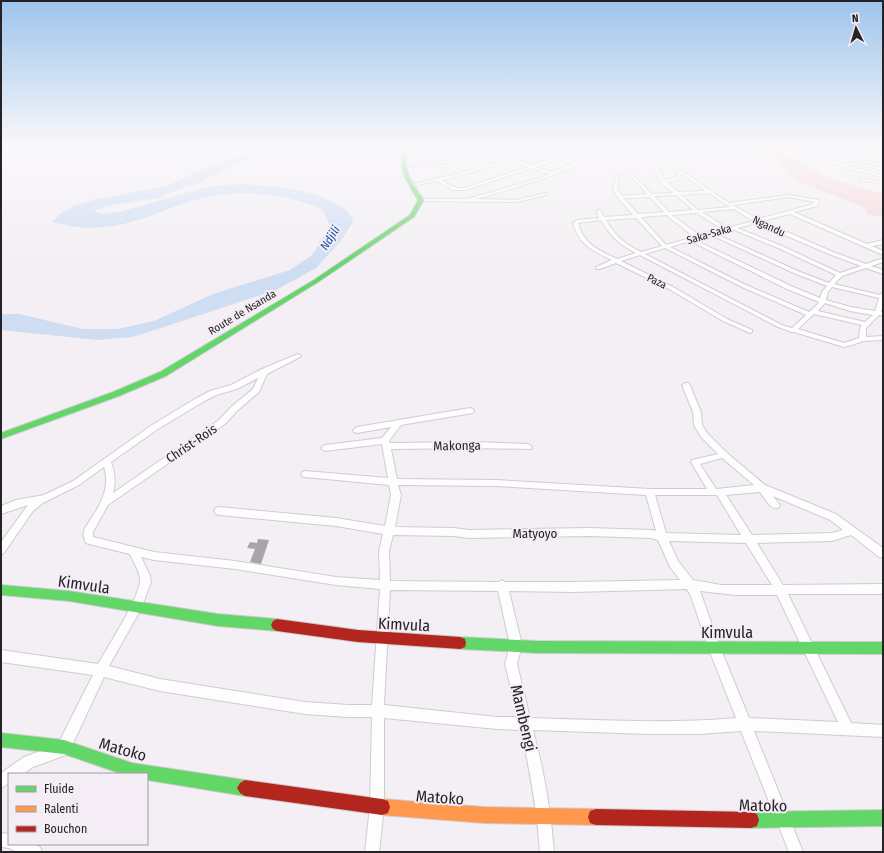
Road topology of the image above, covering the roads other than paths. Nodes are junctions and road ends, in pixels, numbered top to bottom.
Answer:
1 (414, 188) edge
2 (451, 188) edge
3 (469, 188) edge
4 (511, 188) edge
5 (615, 188) edge
6 (643, 188) edge
7 (671, 188) edge
8 (704, 188) edge
9 (710, 192) junction
10 (678, 193) junction
11 (544, 194) dead end
12 (650, 196) junction
13 (620, 197) junction
14 (421, 200) junction
15 (465, 201) junction
16 (728, 204) junction
17 (734, 208) junction
18 (598, 211) dead end
19 (697, 211) junction
20 (790, 212) junction
21 (668, 214) junction
22 (638, 217) junction
23 (603, 220) junction
24 (757, 221) junction
25 (729, 228) junction
26 (710, 233) junction
27 (698, 237) junction
28 (690, 240) junction
29 (883, 242) edge
30 (866, 246) junction
31 (666, 247) junction
32 (883, 253) edge
33 (641, 255) junction
34 (883, 260) edge
35 (615, 261) junction
36 (863, 266) junction
37 (598, 268) dead end
38 (883, 272) edge
39 (840, 275) junction
40 (830, 286) junction
41 (882, 295) edge
42 (824, 301) junction
43 (811, 314) junction
44 (880, 314) edge
45 (866, 324) junction
46 (750, 331) dead end
47 (792, 331) junction
48 (883, 338) edge
49 (862, 339) junction
50 (298, 356) dead end
51 (265, 371) junction
52 (686, 384) dead end
53 (470, 411) dead end
54 (399, 422) junction
55 (357, 430) dead end
56 (1, 436) edge
57 (386, 443) junction
58 (528, 446) dead end
59 (325, 448) dead end
60 (724, 455) junction
61 (107, 463) junction
62 (305, 474) dead end
63 (394, 482) junction
64 (763, 488) junction
65 (650, 492) junction
66 (717, 492) junction
67 (46, 498) junction
68 (105, 503) junction
69 (775, 505) dead end
70 (1, 510) edge
71 (219, 511) dead end
72 (390, 531) junction
73 (852, 531) junction
74 (662, 537) junction
75 (750, 539) junction
76 (1, 550) edge
77 (134, 552) junction
78 (883, 554) edge
79 (690, 584) junction
80 (385, 585) junction
81 (502, 585) junction
82 (780, 589) junction
83 (883, 589) edge
84 (1, 590) edge
85 (137, 606) junction
86 (382, 638) junction
87 (516, 645) junction
88 (714, 647) junction
89 (808, 647) junction
90 (883, 648) edge
91 (1, 656) edge
92 (101, 670) junction
93 (378, 711) junction
94 (526, 724) junction
95 (744, 724) junction
96 (848, 730) junction
97 (883, 731) edge
98 (1, 740) edge
99 (64, 746) junction
100 (13, 773) edge
101 (377, 807) junction
102 (544, 815) junction
103 (883, 818) edge
104 (782, 821) junction
105 (17, 845) edge
106 (31, 852) edge
107 (372, 852) edge
108 (547, 852) edge
109 (796, 852) edge

1 - 14 street
2 - 3 street
4 - 15 street
5 - 13 street
6 - 12 street
7 - 10 street
8 - 9 street, Ngandu
9 - 10 street
9 - 16 street, Ngandu
10 - 12 street
10 - 19 street
11 - 15 street
12 - 13 street
12 - 21 street
13 - 22 street
14 - 15 street
14 - 56 street, Route de Nsanda
16 - 17 street, Ngandu
16 - 20 street, Saka-Saka
17 - 19 street
17 - 24 street, Ngandu
18 - 23 street
19 - 21 street
19 - 25 street
20 - 24 street, Saka-Saka
20 - 30 street
21 - 22 street
21 - 27 street
22 - 23 street
22 - 31 street
23 - 33 street
23 - 35 street, Paza
24 - 25 street, Saka-Saka
24 - 36 street, Ngandu
25 - 26 street, Saka-Saka
25 - 39 street
26 - 27 street, Saka-Saka
26 - 40 street
27 - 28 street, Saka-Saka
28 - 31 street, Saka-Saka
28 - 42 street
29 - 30 street
30 - 32 street
31 - 33 street, Saka-Saka
31 - 43 street
33 - 35 street, Saka-Saka
33 - 47 street
34 - 36 street
35 - 37 street, Saka-Saka
35 - 46 street, Paza
36 - 38 street, Ngandu
36 - 39 street
39 - 40 street
40 - 41 street
40 - 42 street
41 - 44 street
42 - 43 street
42 - 44 street
43 - 45 street
43 - 47 street
44 - 45 street
45 - 49 street
47 - 49 street
48 - 49 street
50 - 51 street
51 - 61 street
51 - 68 street, Christ-Rois
52 - 60 street
53 - 54 street
54 - 55 street
54 - 57 street
57 - 58 street, Makonga
57 - 59 street, Makonga
57 - 63 street
60 - 64 street
60 - 66 street
61 - 67 street
61 - 68 street
62 - 63 street
63 - 65 street
63 - 72 street
64 - 66 street
64 - 69 street
64 - 73 street
65 - 66 street
65 - 74 street
66 - 75 street
67 - 70 street
67 - 76 street
68 - 77 street
71 - 72 street, Matyoyo
72 - 74 street, Matyoyo
72 - 80 street
73 - 75 street, Matyoyo
73 - 78 street
74 - 75 street, Matyoyo
74 - 79 street
75 - 82 street
77 - 80 street
77 - 85 street
79 - 81 street
79 - 82 street
79 - 88 street
80 - 81 street
80 - 86 street
81 - 87 street, Mambengi
82 - 83 street
82 - 89 street
84 - 85 street, Kimvula
85 - 86 street, Kimvula
85 - 92 street
86 - 87 street, Kimvula
86 - 93 street
87 - 88 street, Kimvula
87 - 94 street, Mambengi
88 - 89 street, Kimvula
88 - 95 street
89 - 90 street, Kimvula
89 - 96 street
91 - 92 street
92 - 93 street
92 - 99 street
93 - 94 street
93 - 101 street
94 - 95 street
94 - 102 street, Mambengi
95 - 96 street
95 - 104 street
96 - 97 street
98 - 99 street, Matoko
99 - 100 street
99 - 101 street, Matoko
101 - 102 street, Matoko
101 - 107 street
102 - 104 street, Matoko
102 - 108 street, Mambengi
103 - 104 street, Matoko
104 - 109 street
105 - 106 street

